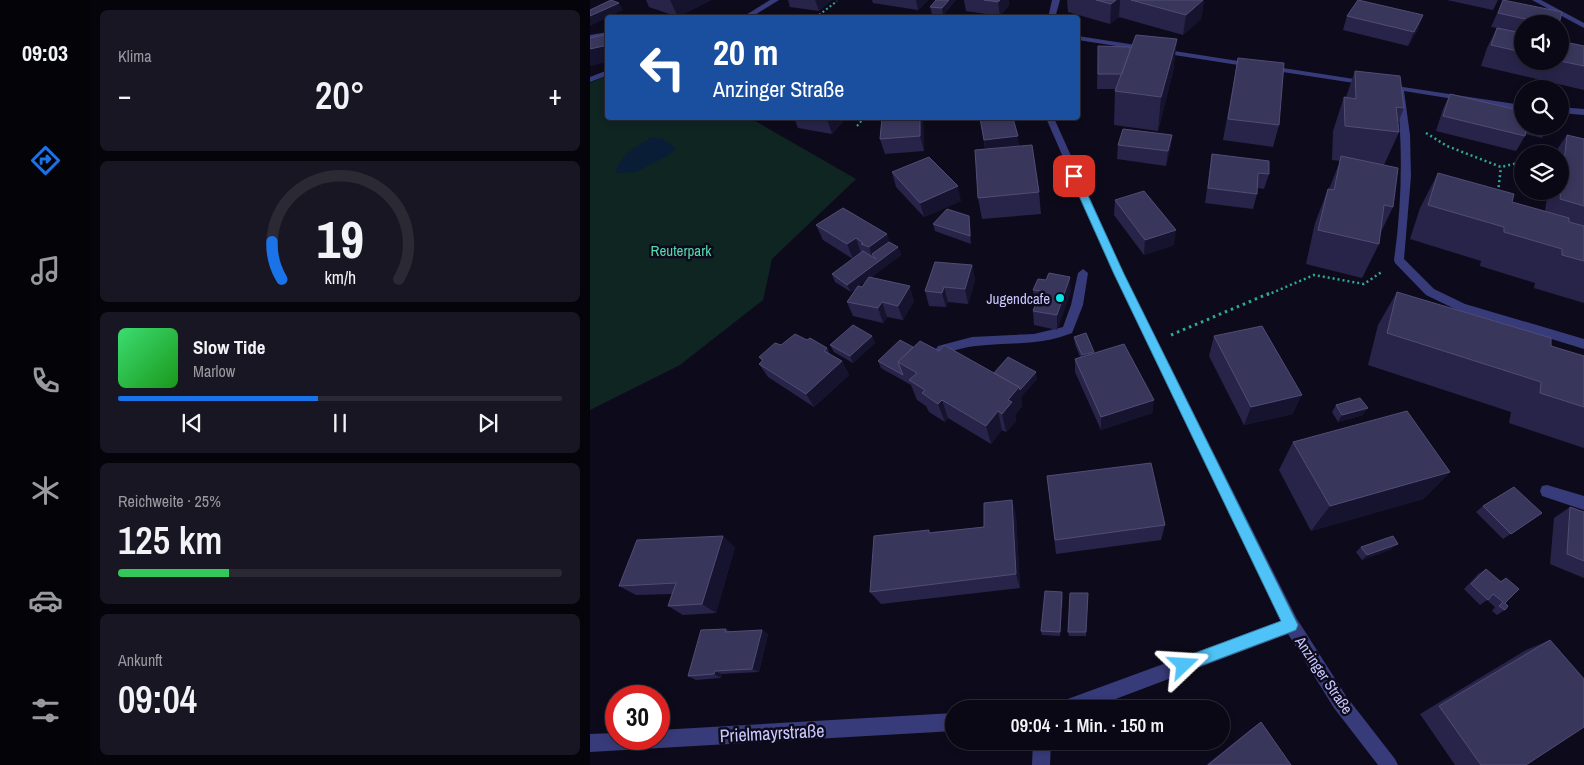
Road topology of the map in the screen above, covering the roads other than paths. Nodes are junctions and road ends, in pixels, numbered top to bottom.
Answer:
1 (775, 0) edge
2 (1056, 0) edge
3 (1536, 0) edge
4 (749, 15) edge
5 (1052, 15) edge
6 (1584, 26) edge
7 (605, 34) edge
8 (590, 36) edge
9 (1080, 38) edge
10 (605, 73) edge
11 (590, 80) edge
12 (1401, 88) junction
13 (1514, 106) edge
14 (1569, 111) edge
15 (1584, 112) edge
16 (1051, 120) edge
17 (1083, 273) dead end
18 (1584, 344) edge
19 (942, 349) edge
20 (1547, 491) dead end
21 (1584, 504) edge
22 (1291, 625) junction
23 (1089, 700) edge
24 (945, 723) edge
25 (590, 744) edge
26 (1042, 750) edge
27 (1041, 765) edge
28 (1389, 765) edge

1 - 4 street
2 - 5 street
3 - 6 street
7 - 8 street
9 - 12 street
10 - 11 street
12 - 13 street
12 - 18 street
14 - 15 street
16 - 22 street, Anzinger Straße
17 - 19 street
20 - 21 street
22 - 23 street
22 - 28 street, Anzinger Straße
24 - 25 street, Prielmayrstraße
26 - 27 street

